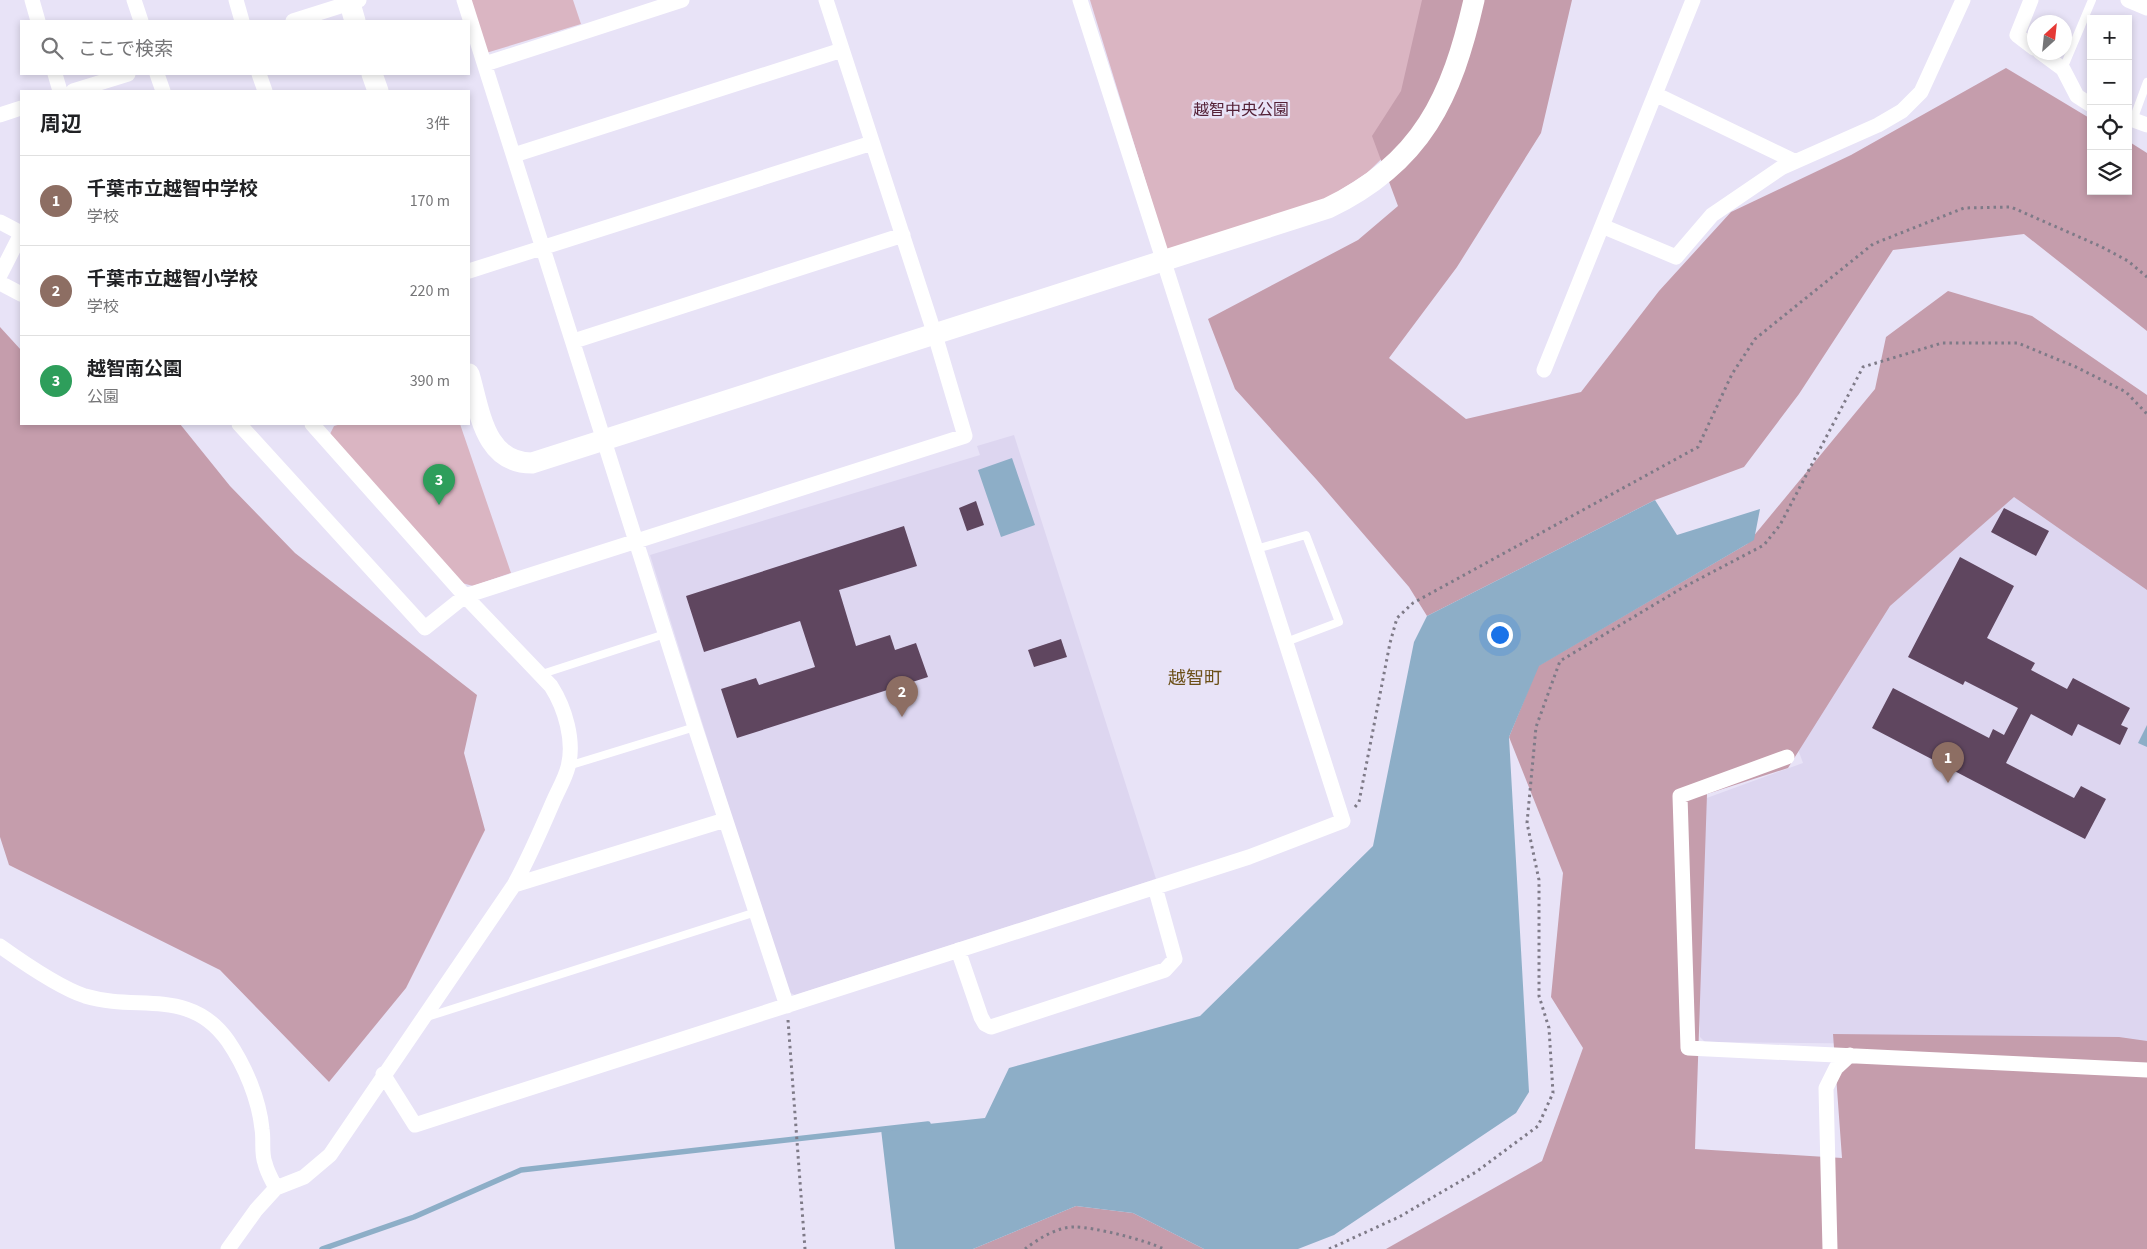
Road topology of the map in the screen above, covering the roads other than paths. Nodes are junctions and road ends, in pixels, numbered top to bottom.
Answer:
1 (32, 0) edge
2 (134, 0) edge
3 (236, 0) edge
4 (464, 0) edge
5 (682, 0) edge
6 (826, 0) edge
7 (1080, 0) edge
8 (1474, 0) edge
9 (1693, 0) edge
10 (1963, 0) edge
11 (2031, 0) edge
12 (2092, 0) edge
13 (2128, 0) edge
14 (353, 6) edge
15 (2147, 8) edge
16 (38, 20) edge
17 (141, 20) edge
18 (242, 20) edge
19 (297, 20) edge
20 (2027, 43) edge
21 (842, 50) junction
22 (2051, 60) edge
23 (485, 64) junction
24 (2063, 69) junction
25 (54, 75) edge
26 (125, 75) edge
27 (157, 75) edge
28 (259, 75) edge
29 (372, 75) edge
30 (2147, 82) edge
31 (60, 90) edge
32 (77, 90) edge
33 (163, 90) edge
34 (265, 90) edge
35 (378, 90) edge
36 (1655, 94) junction
37 (2087, 102) edge
38 (20, 108) edge
39 (0, 115) edge
40 (2136, 121) edge
41 (872, 143) junction
42 (514, 155) junction
43 (1794, 161) junction
44 (0, 222) edge
45 (1602, 226) junction
46 (20, 232) edge
47 (20, 235) edge
48 (902, 236) junction
49 (544, 248) junction
50 (1164, 262) junction
51 (470, 271) edge
52 (0, 275) edge
53 (0, 283) edge
54 (20, 293) edge
55 (935, 335) junction
56 (574, 342) junction
57 (1544, 370) dead end
58 (470, 377) edge
59 (240, 425) edge
60 (314, 425) edge
61 (606, 441) junction
62 (637, 540) junction
63 (1256, 549) junction
64 (465, 596) junction
65 (665, 634) junction
66 (1286, 642) junction
67 (538, 675) junction
68 (695, 727) junction
69 (1787, 757) dead end
70 (568, 766) junction
71 (725, 820) junction
72 (514, 885) junction
73 (1155, 887) junction
74 (756, 912) junction
75 (0, 946) edge
76 (958, 950) junction
77 (787, 1006) junction
78 (422, 1019) junction
79 (1850, 1056) junction
80 (2147, 1070) edge
81 (383, 1074) junction
82 (276, 1188) junction
83 (228, 1249) edge
84 (1830, 1249) edge

1 - 16 street
2 - 17 street
3 - 18 street
4 - 23 street
5 - 23 street
6 - 21 street
7 - 50 street
8 - 50 street
9 - 36 street
10 - 43 street
11 - 20 street
12 - 24 lane
13 - 15 street
14 - 19 street
21 - 41 street
21 - 42 street
22 - 24 street
23 - 42 street
24 - 37 street
25 - 31 street
26 - 32 street
27 - 33 street
28 - 34 street
29 - 35 street
30 - 40 lane
36 - 43 street
36 - 45 street
38 - 39 street
41 - 48 street
41 - 49 street
42 - 49 street
43 - 45 street
44 - 46 street
45 - 57 street
47 - 52 street
48 - 55 street
48 - 56 street
49 - 51 street
49 - 56 street
50 - 55 street
50 - 63 street
53 - 54 street
55 - 61 street
55 - 62 street
56 - 61 street
58 - 61 street
59 - 64 street
60 - 64 street
61 - 62 street
62 - 64 street
62 - 65 street
63 - 66 street
63 - 66 lane
64 - 67 street
65 - 67 lane
65 - 68 street
66 - 73 street
67 - 70 street
68 - 70 lane
68 - 71 street
69 - 79 street
70 - 72 street
71 - 72 street
71 - 74 street
72 - 78 street
73 - 76 street
73 - 76 street
74 - 77 street
74 - 78 lane
75 - 82 street
76 - 77 street
77 - 81 street
78 - 81 street
79 - 80 street
79 - 84 street
81 - 82 street
82 - 83 street

